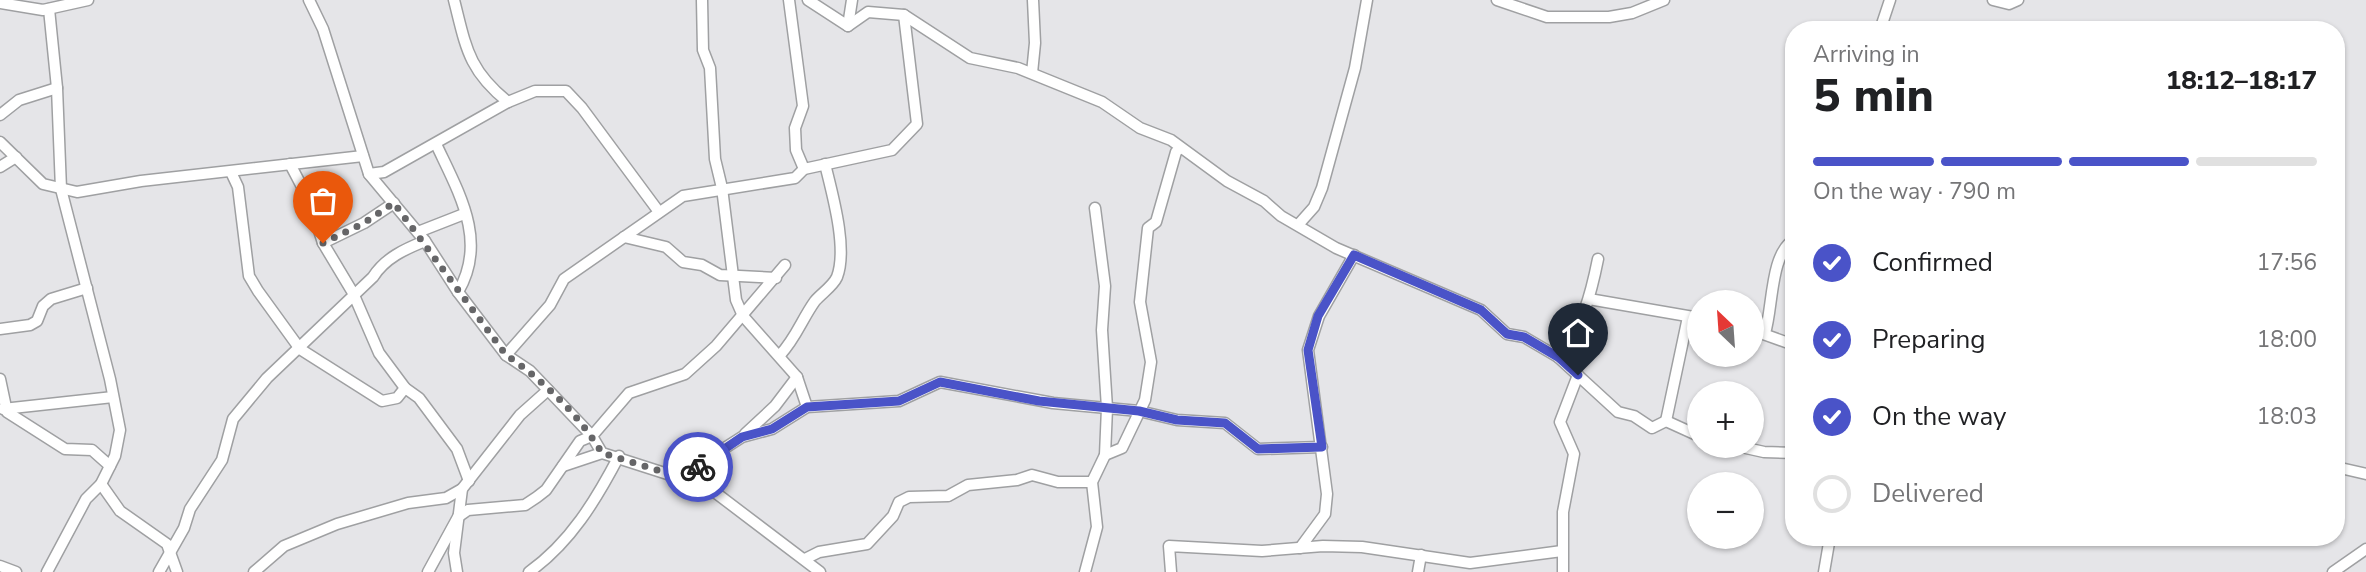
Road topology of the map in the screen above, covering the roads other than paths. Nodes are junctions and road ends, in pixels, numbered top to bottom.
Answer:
1 (88, 0) edge
2 (454, 0) edge
3 (702, 0) edge
4 (789, 0) edge
5 (808, 0) edge
6 (852, 0) edge
7 (1033, 0) edge
8 (1367, 0) edge
9 (1497, 0) edge
10 (1664, 0) edge
11 (1890, 0) edge
12 (1993, 0) edge
13 (2018, 0) edge
14 (311, 1) edge
15 (0, 3) edge
16 (49, 9) junction
17 (904, 15) junction
18 (1883, 21) edge
19 (848, 26) junction
20 (1032, 73) junction
21 (57, 88) junction
22 (508, 102) junction
23 (0, 115) edge
24 (0, 142) edge
25 (436, 144) junction
26 (1180, 149) junction
27 (363, 156) junction
28 (16, 157) junction
29 (290, 164) junction
30 (825, 164) junction
31 (0, 167) edge
32 (804, 169) junction
33 (231, 172) junction
34 (369, 174) junction
35 (722, 188) junction
36 (61, 189) junction
37 (394, 203) junction
38 (1095, 208) dead end
39 (659, 212) junction
40 (464, 214) junction
41 (1298, 225) junction
42 (418, 232) junction
43 (624, 237) junction
44 (425, 241) junction
45 (323, 243) junction
46 (1785, 248) edge
47 (1354, 255) junction
48 (1598, 259) dead end
49 (785, 265) dead end
50 (733, 276) junction
51 (776, 278) junction
52 (87, 288) junction
53 (458, 292) junction
54 (353, 293) junction
55 (1589, 299) junction
56 (743, 316) junction
57 (1687, 317) edge
58 (1687, 322) edge
59 (0, 329) edge
60 (1765, 333) joint
61 (1785, 341) edge
62 (300, 349) junction
63 (506, 355) junction
64 (780, 355) junction
65 (1558, 357) junction
66 (1578, 375) junction
67 (797, 377) junction
68 (0, 379) edge
69 (405, 388) junction
70 (548, 390) junction
71 (113, 397) junction
72 (807, 407) junction
73 (1107, 408) junction
74 (2, 409) edge
75 (1139, 411) junction
76 (1666, 421) junction
77 (1687, 431) edge
78 (592, 436) junction
79 (742, 437) junction
80 (1322, 447) junction
81 (1764, 452) edge
82 (602, 453) junction
83 (1785, 453) edge
84 (1105, 455) junction
85 (619, 456) junction
86 (110, 466) junction
87 (563, 466) junction
88 (2345, 469) edge
89 (2366, 474) edge
90 (686, 479) junction
91 (1092, 482) junction
92 (101, 484) junction
93 (466, 485) junction
94 (458, 517) junction
95 (1828, 546) edge
96 (1300, 548) junction
97 (2366, 549) edge
98 (1562, 551) junction
99 (171, 552) junction
100 (1421, 555) junction
101 (805, 559) junction
102 (0, 566) edge
103 (16, 572) edge
104 (47, 572) edge
105 (159, 572) edge
106 (177, 572) edge
107 (254, 572) edge
108 (428, 572) edge
109 (457, 572) edge
110 (529, 572) edge
111 (820, 572) edge
112 (1085, 572) edge
113 (1171, 572) edge
114 (1418, 572) edge
115 (1563, 572) edge
116 (1824, 572) edge
117 (2333, 572) edge

1 - 16 street
2 - 22 street
3 - 35 street
4 - 32 street
5 - 19 street
6 - 19 street
7 - 20 street
8 - 41 street
9 - 10 street
11 - 18 street
12 - 13 street
14 - 27 street
15 - 16 street
16 - 21 street
17 - 19 street
17 - 20 street
17 - 30 street
20 - 26 street
21 - 23 street
21 - 36 street
22 - 25 street
22 - 39 street
24 - 28 street
25 - 34 street
25 - 40 street
26 - 41 street
26 - 75 street
27 - 29 street
27 - 34 street
28 - 31 street
28 - 36 street
29 - 33 street
29 - 45 street
30 - 32 street
30 - 64 street
32 - 35 street
33 - 36 street
33 - 62 street
34 - 37 street
35 - 39 street
35 - 50 street
36 - 52 street
37 - 42 street
37 - 45 street
38 - 73 street
39 - 43 street
40 - 42 street
40 - 53 street
41 - 47 street
42 - 44 street
43 - 50 street
43 - 63 street
44 - 53 street
44 - 54 street
45 - 54 street
46 - 60 street
47 - 65 street
47 - 80 street
48 - 55 street
49 - 51 street
50 - 51 street
50 - 56 street
51 - 56 street
52 - 59 street
52 - 71 street
53 - 63 street
54 - 62 street
54 - 69 street
55 - 57 street
55 - 65 street
56 - 64 street
56 - 78 street
58 - 76 street
60 - 61 street
62 - 69 street
62 - 99 street
63 - 70 street
64 - 67 street
65 - 66 street
66 - 76 street
66 - 98 street
67 - 72 street
67 - 79 street
68 - 74 street
69 - 93 street
70 - 78 street
70 - 93 street
71 - 74 street
71 - 86 street
72 - 73 street
72 - 79 street
73 - 75 street
73 - 84 street
74 - 86 street
75 - 80 street
75 - 84 street
76 - 77 street
78 - 82 street
78 - 87 street
79 - 90 street
80 - 96 street
81 - 83 street
82 - 85 street
82 - 87 street
84 - 91 street
85 - 90 street
85 - 110 street
86 - 92 street
87 - 94 street
88 - 89 street
90 - 101 street
91 - 101 street
91 - 112 street
92 - 99 street
92 - 104 street
93 - 94 street
93 - 107 street
94 - 108 street
94 - 109 street
95 - 116 street
96 - 100 street
96 - 113 street
97 - 117 street
98 - 100 street
98 - 115 street
99 - 105 street
99 - 106 street
100 - 114 street
101 - 111 street
102 - 103 street

